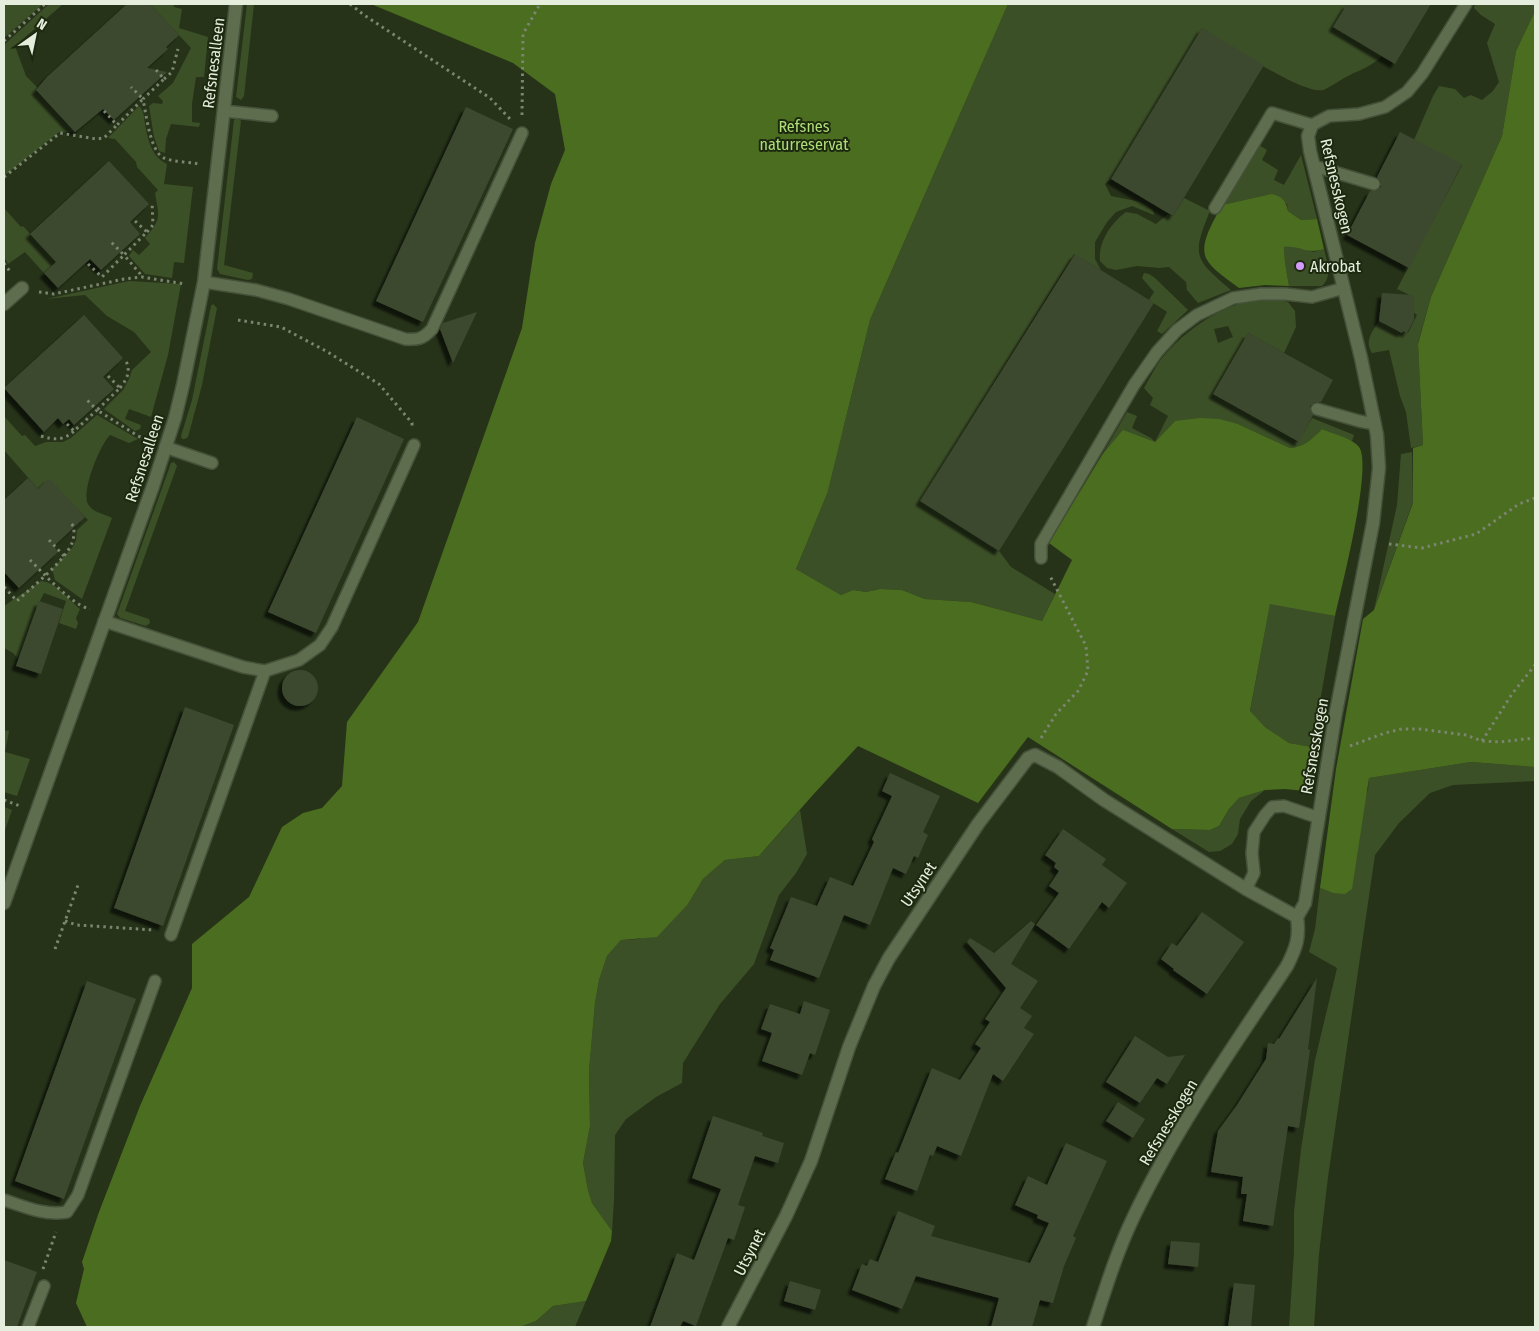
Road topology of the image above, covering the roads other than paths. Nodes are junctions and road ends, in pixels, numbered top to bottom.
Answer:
1 (236, 4) edge
2 (1466, 4) edge
3 (224, 110) junction
4 (272, 116) dead end
5 (1312, 125) junction
6 (522, 133) road end
7 (1314, 166) junction
8 (1374, 184) dead end
9 (1216, 208) dead end
10 (204, 282) junction
11 (22, 288) road end
12 (1344, 288) junction
13 (4, 304) edge
14 (1317, 409) dead end
15 (1375, 424) junction
16 (414, 445) road end
17 (165, 447) junction
18 (212, 463) dead end
19 (1040, 558) road end
20 (104, 621) junction
21 (265, 671) junction
22 (1319, 818) junction
23 (1246, 889) junction
24 (4, 903) edge
25 (1297, 917) junction
26 (171, 935) road end
27 (155, 981) dead end
28 (4, 1200) edge
29 (44, 1286) road end
30 (28, 1327) edge
31 (728, 1327) edge
32 (1093, 1327) edge

1 - 3 street, Refsnesalleen
2 - 5 lane
3 - 4 lane
3 - 10 street, Refsnesalleen
5 - 7 street, Refsnesskogen
5 - 9 lane
6 - 10 lane
7 - 8 lane
7 - 12 street, Refsnesskogen
10 - 17 street, Refsnesalleen
11 - 13 street
12 - 15 street, Refsnesskogen
12 - 19 lane
14 - 15 lane
15 - 22 street, Refsnesskogen
16 - 21 lane
17 - 18 lane
17 - 20 street, Refsnesalleen
20 - 21 lane
20 - 24 street, Refsnesalleen
21 - 26 lane
22 - 23 lane
22 - 25 street, Refsnesskogen
23 - 25 street
23 - 31 street, Utsynet
25 - 32 street, Refsnesskogen
27 - 28 lane
29 - 30 lane

